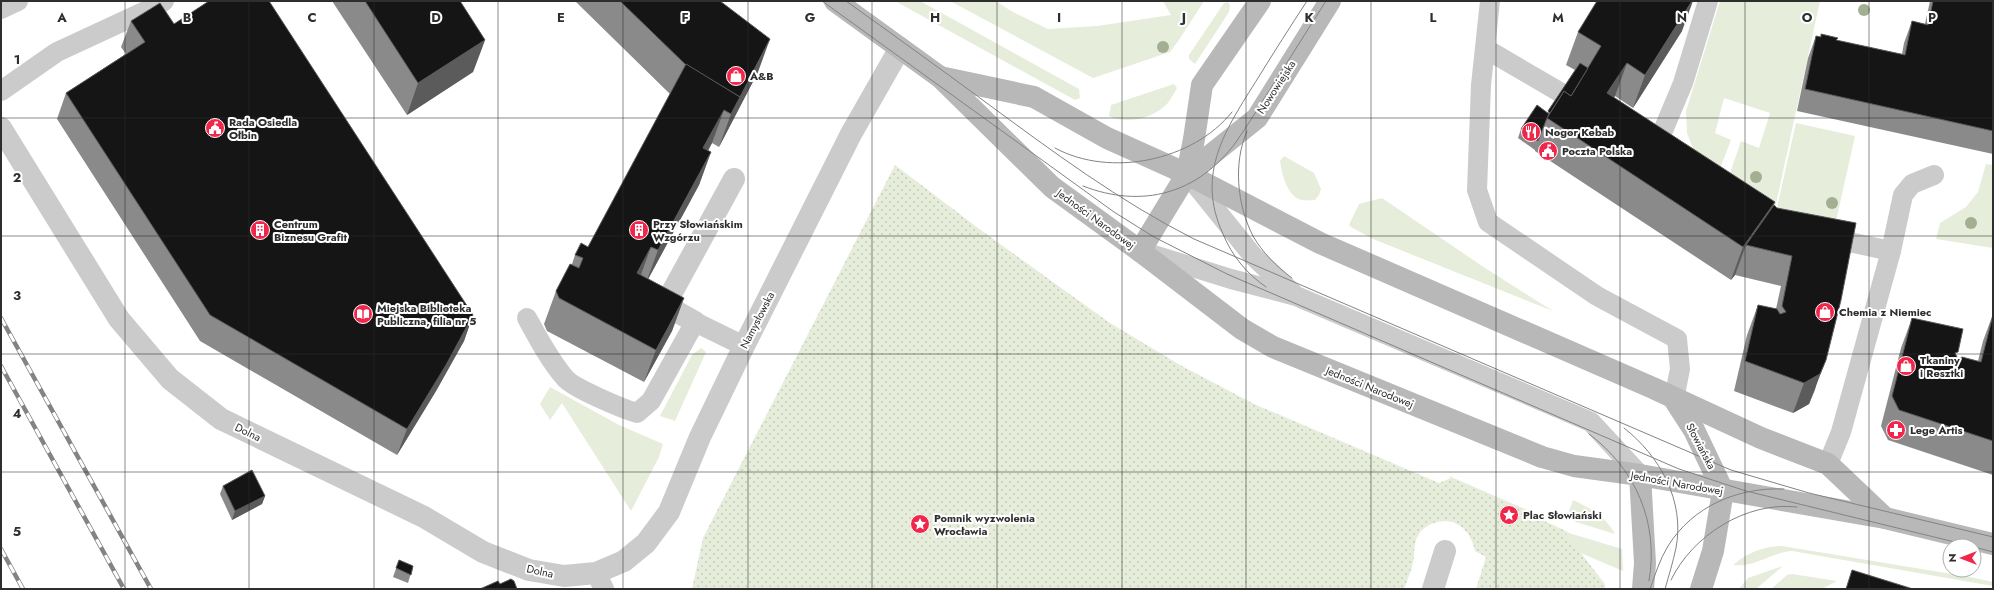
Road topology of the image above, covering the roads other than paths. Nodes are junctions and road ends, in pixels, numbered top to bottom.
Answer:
1 (18, 1) edge
2 (164, 1) edge
3 (835, 1) edge
4 (1330, 1) edge
5 (1490, 1) edge
6 (1708, 1) edge
7 (1254, 3) edge
8 (1, 9) edge
9 (900, 48) junction
10 (1486, 50) junction
11 (940, 77) junction
12 (1, 91) edge
13 (1563, 94) edge
14 (1, 128) edge
15 (1629, 131) edge
16 (1187, 174) junction
17 (1934, 175) dead end
18 (734, 179) dead end
19 (1805, 232) edge
20 (1140, 251) junction
21 (1891, 251) junction
22 (1296, 296) junction
23 (527, 318) dead end
24 (695, 322) junction
25 (744, 346) junction
26 (1674, 399) junction
27 (1828, 464) junction
28 (1640, 475) junction
29 (1723, 491) junction
30 (1885, 518) junction
31 (1993, 544) edge
32 (1445, 551) dead end
33 (600, 581) edge
34 (1433, 589) edge
35 (1643, 589) edge
36 (1701, 589) edge

1 - 8 lane
2 - 12 lane
3 - 9 street, Jedności Narodowej
4 - 16 street, Nowowiejska
5 - 10 lane
6 - 15 lane
7 - 16 street, Nowowiejska
9 - 11 street, Jedności Narodowej
9 - 25 street, Namysłowska
10 - 13 lane
10 - 26 lane
11 - 16 street, Jedności Narodowej
11 - 20 street, Jedności Narodowej
14 - 33 street, Dolna
16 - 20 street, Nowowiejska
16 - 22 lane
16 - 26 street, Jedności Narodowej
17 - 21 lane
18 - 24 street
19 - 21 lane
20 - 22 lane
20 - 28 street, Jedności Narodowej
21 - 27 lane
22 - 28 lane
23 - 24 lane
24 - 25 lane
25 - 33 street, Namysłowska
26 - 27 street, Jedności Narodowej
26 - 29 street, Słowiańska
27 - 30 street, Jedności Narodowej
28 - 29 street, Jedności Narodowej
28 - 35 street
29 - 30 street, Jedności Narodowej
29 - 36 street
30 - 31 street, Jedności Narodowej
32 - 34 street

